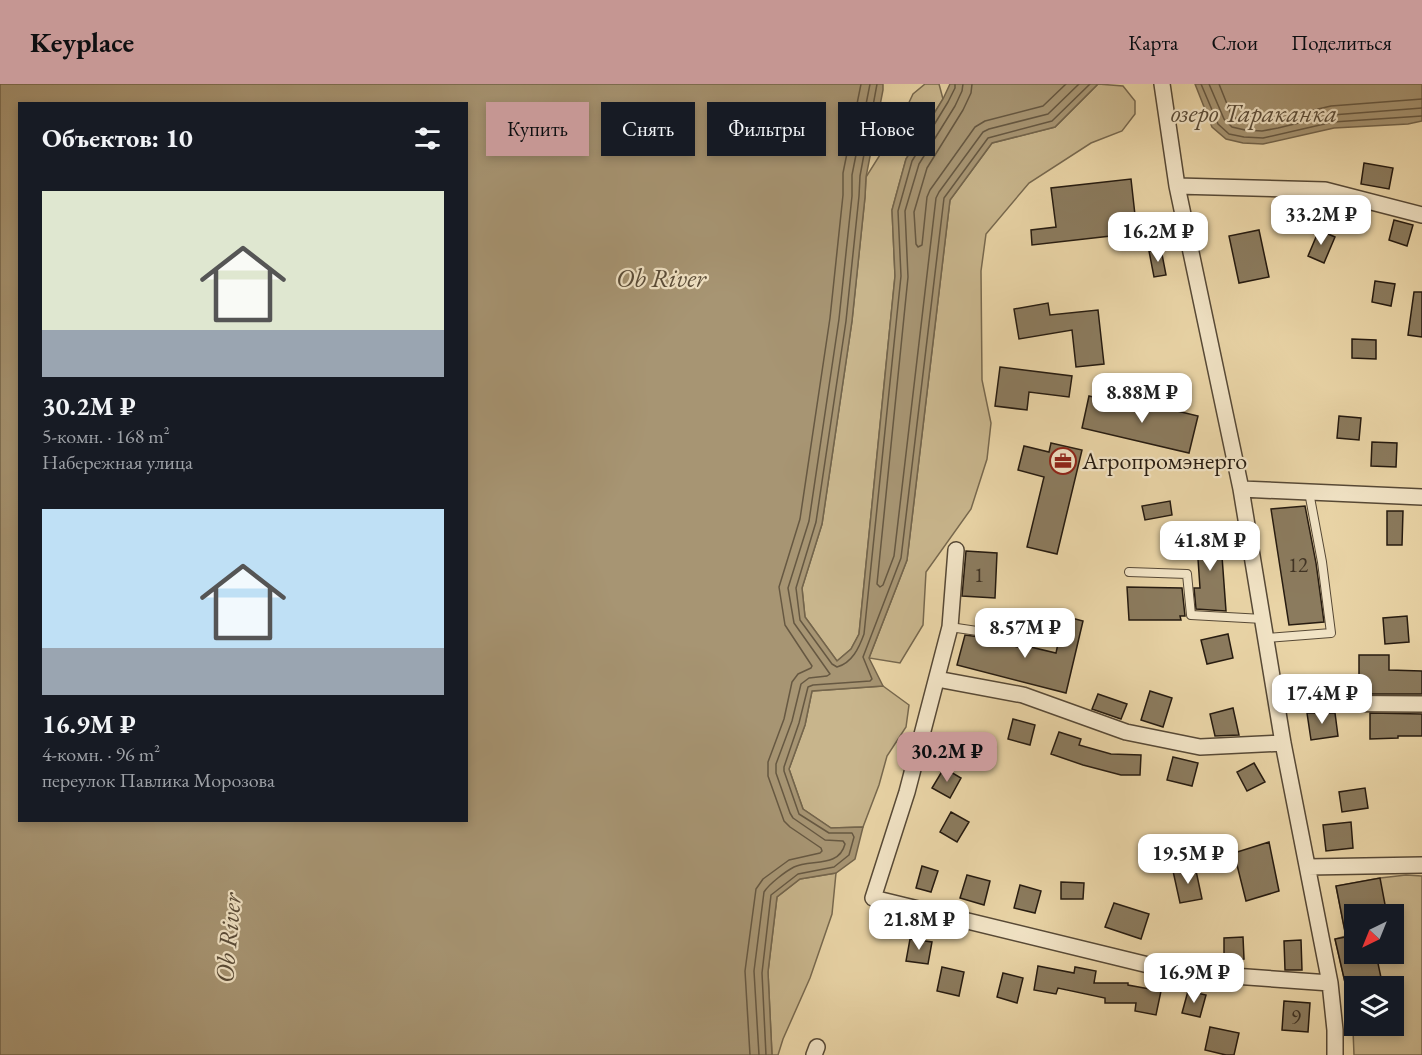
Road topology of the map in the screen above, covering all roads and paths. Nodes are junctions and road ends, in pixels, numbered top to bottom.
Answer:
1 (1162, 84) edge
2 (1178, 186) junction
3 (1422, 215) edge
4 (1241, 489) junction
5 (1309, 492) junction
6 (1422, 497) edge
7 (956, 550) dead end
8 (1129, 572) dead end
9 (1263, 619) junction
10 (950, 627) junction
11 (1266, 638) junction
12 (1045, 641) dead end
13 (937, 680) junction
14 (1276, 703) junction
15 (1422, 704) edge
16 (1283, 743) junction
17 (1422, 865) edge
18 (1308, 867) junction
19 (1330, 983) junction
20 (1335, 1055) edge

1 - 2 street
2 - 3 street
2 - 4 street
4 - 5 street
4 - 9 street
5 - 6 street
5 - 11 lane
7 - 10 street
8 - 9 lane
9 - 11 street
10 - 12 lane
10 - 13 street
11 - 14 street
13 - 16 street
13 - 19 street
14 - 15 street
14 - 16 street
16 - 18 street
17 - 18 street
18 - 19 street
19 - 20 street

